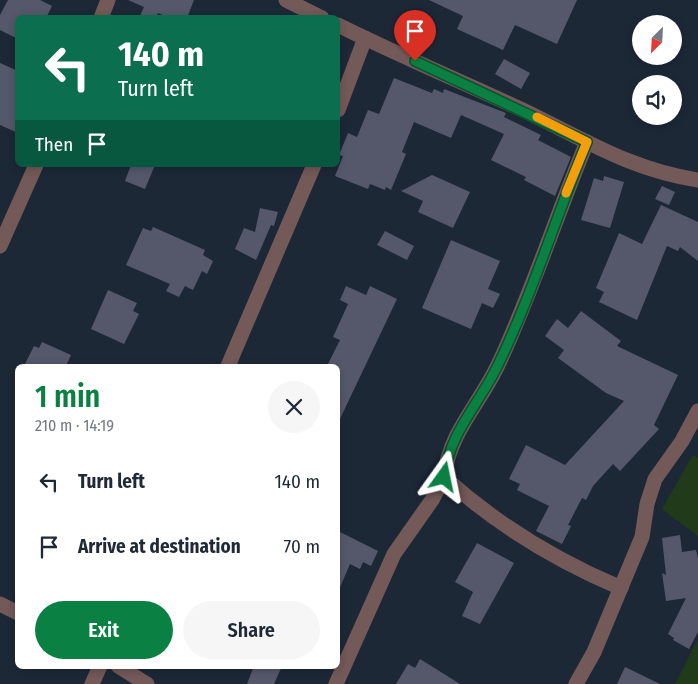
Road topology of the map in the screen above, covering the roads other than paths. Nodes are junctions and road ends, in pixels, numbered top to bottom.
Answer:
1 (108, 0) edge
2 (286, 0) edge
3 (102, 15) edge
4 (316, 15) edge
5 (340, 26) edge
6 (365, 38) junction
7 (340, 105) edge
8 (587, 142) junction
9 (35, 167) edge
10 (313, 167) edge
11 (698, 180) edge
12 (0, 246) edge
13 (229, 364) edge
14 (698, 411) edge
15 (444, 477) junction
16 (621, 588) junction
17 (0, 604) edge
18 (15, 612) edge
19 (99, 669) edge
20 (123, 669) edge
21 (92, 684) edge
22 (147, 684) edge
23 (336, 684) edge
24 (576, 684) edge

1 - 3 street
2 - 4 street
5 - 6 street
6 - 7 street
6 - 8 street
8 - 11 street
8 - 15 street
9 - 12 street
10 - 13 street
14 - 16 street
15 - 16 street
15 - 23 street
16 - 24 street
17 - 18 street
19 - 21 street
20 - 22 street

